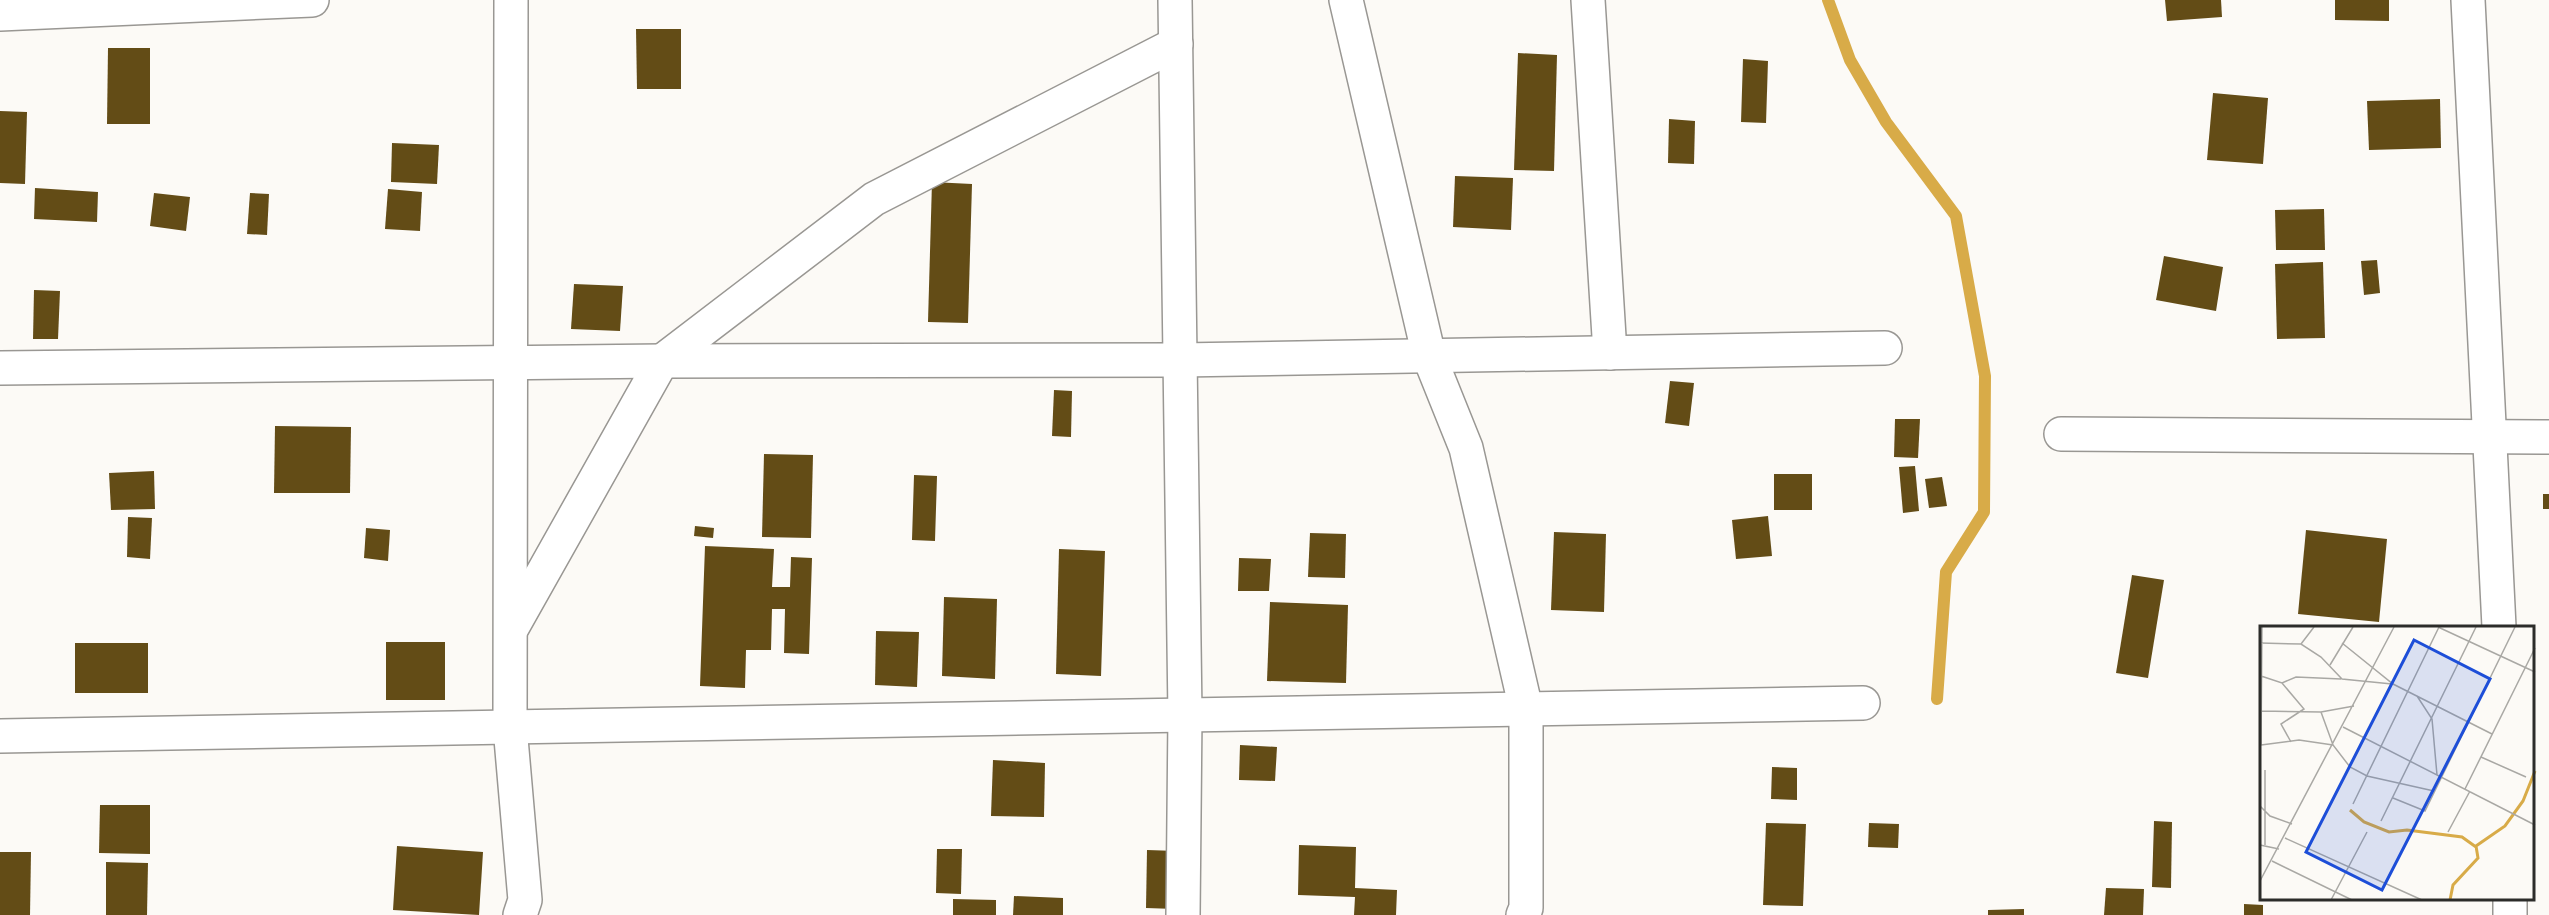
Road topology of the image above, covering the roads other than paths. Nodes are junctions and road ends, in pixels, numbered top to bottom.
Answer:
1 (312, 0) edge
2 (511, 0) edge
3 (1176, 0) edge
4 (1346, 0) edge
5 (1588, 0) edge
6 (2468, 0) edge
7 (0, 14) edge
8 (1176, 44) junction
9 (1886, 348) dead end
10 (1610, 353) junction
11 (1429, 356) junction
12 (1180, 360) junction
13 (662, 361) junction
14 (510, 363) junction
15 (0, 368) edge
16 (2061, 434) dead end
17 (2491, 436) junction
18 (2549, 437) edge
19 (2499, 626) edge
20 (512, 628) junction
21 (1863, 703) dead end
22 (1526, 709) junction
23 (1185, 715) junction
24 (510, 727) junction
25 (0, 736) edge
26 (525, 910) edge
27 (1183, 915) edge
28 (1524, 915) edge

1 - 7 street
2 - 14 street
3 - 8 street
4 - 11 street
5 - 10 street
6 - 17 street
8 - 12 street
8 - 13 street
9 - 10 street
10 - 11 street
11 - 12 street
11 - 22 street
12 - 13 street
12 - 23 street
13 - 14 street
13 - 20 street
14 - 15 street
14 - 20 street
16 - 17 street
17 - 18 street
17 - 19 street
20 - 24 street
21 - 22 street
22 - 23 street
22 - 28 street
23 - 24 street
23 - 27 street
24 - 25 street
24 - 26 street

